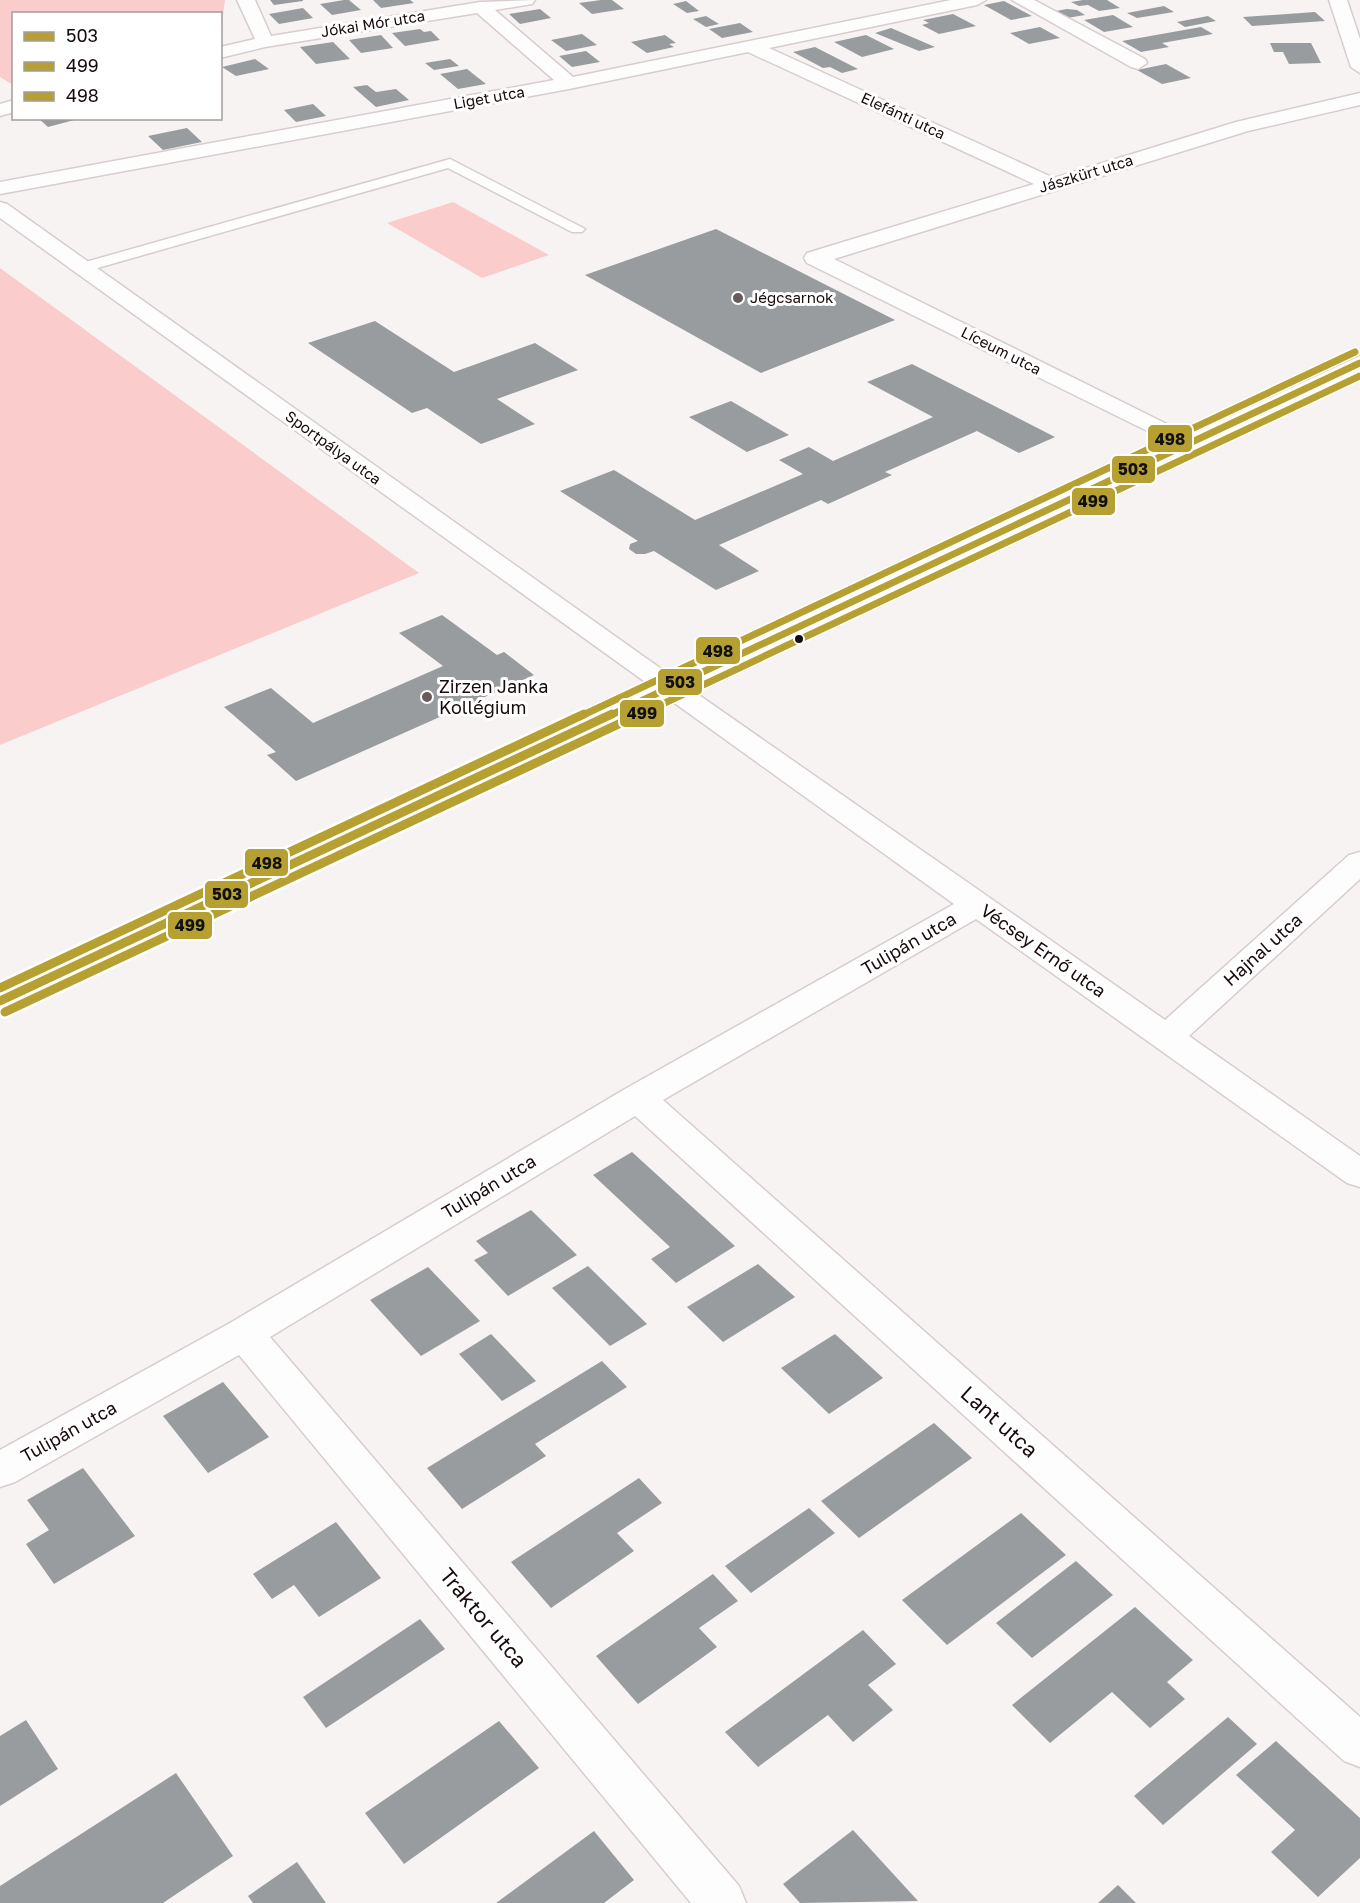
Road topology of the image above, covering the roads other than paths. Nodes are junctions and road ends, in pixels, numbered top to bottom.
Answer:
1 (246, 0) edge
2 (526, 0) edge
3 (977, 0) edge
4 (1021, 0) edge
5 (1338, 0) edge
6 (480, 7) junction
7 (265, 42) junction
8 (752, 46) junction
9 (222, 53) edge
10 (1138, 63) dead end
11 (1360, 67) edge
12 (569, 83) junction
13 (1360, 99) edge
14 (1053, 185) junction
15 (0, 188) edge
16 (0, 208) edge
17 (577, 229) dead end
18 (815, 258) joint
19 (81, 268) junction
20 (1360, 363) edge
21 (1188, 444) junction
22 (667, 686) junction
23 (1360, 862) edge
24 (977, 905) junction
25 (0, 1001) edge
26 (1166, 1038) junction
27 (638, 1098) junction
28 (1360, 1174) edge
29 (244, 1334) junction
30 (0, 1470) edge
31 (1360, 1746) edge
32 (722, 1903) edge

1 - 7 street
2 - 6 street, Jókai Mór utca
3 - 8 street, Liget utca
4 - 10 street
5 - 11 street
6 - 7 street, Jókai Mór utca
6 - 12 street
7 - 9 street, Jókai Mór utca
8 - 12 street, Liget utca
8 - 14 street, Elefánti utca
12 - 15 street, Liget utca
13 - 14 street, Jászkürt utca
14 - 18 street, Jászkürt utca
16 - 19 street, Sportpálya utca
17 - 19 lane
18 - 21 street, Líceum utca
19 - 22 street, Sportpálya utca
20 - 21 street
21 - 22 street
22 - 24 street, Vécsey Ernő utca
22 - 25 street
23 - 26 street, Hajnal utca
24 - 26 street, Vécsey Ernő utca
24 - 27 street, Tulipán utca
26 - 28 street, Vécsey Ernő utca
27 - 29 street, Tulipán utca
27 - 31 street, Lant utca
29 - 30 street, Tulipán utca
29 - 32 street, Traktor utca

